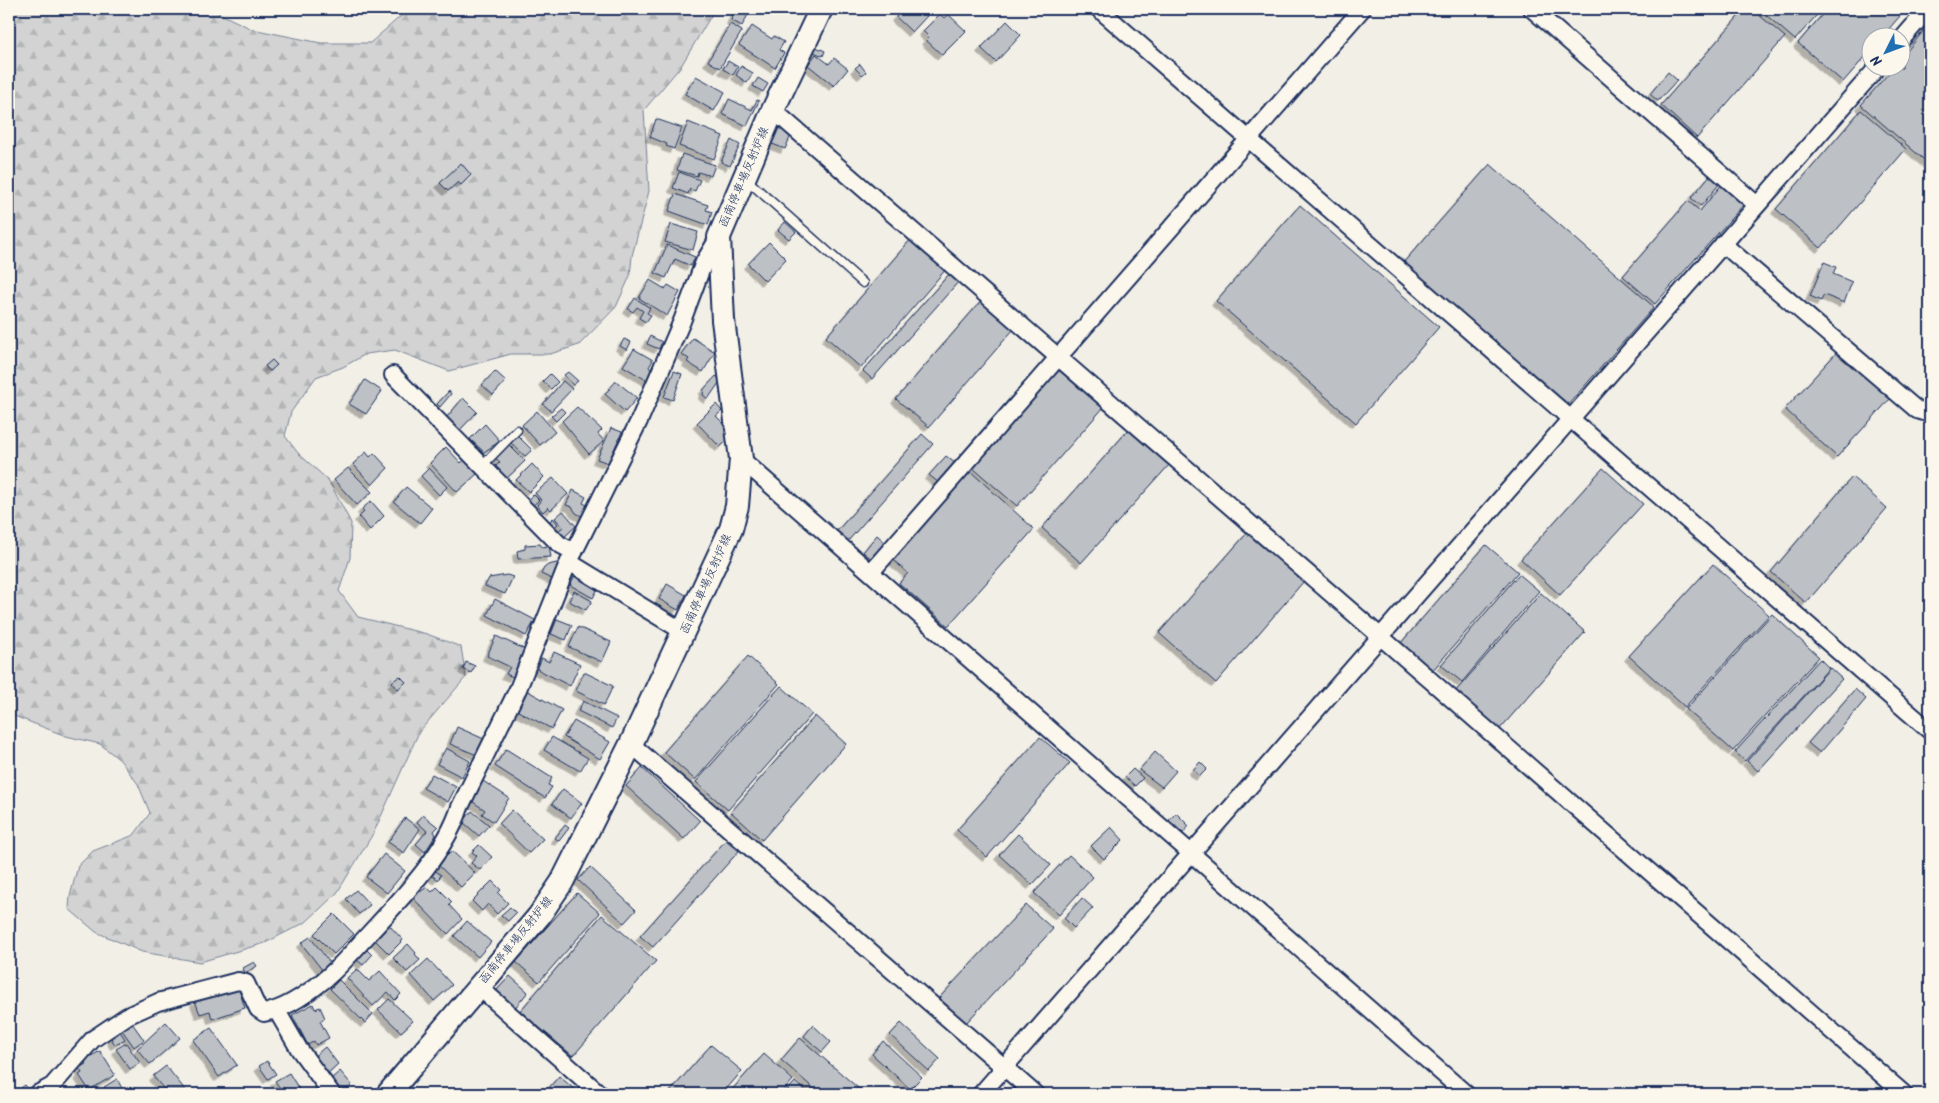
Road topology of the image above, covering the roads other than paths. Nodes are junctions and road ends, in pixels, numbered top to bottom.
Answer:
1 (821, 9) edge
2 (1099, 9) edge
3 (1362, 9) edge
4 (1532, 9) edge
5 (1928, 9) edge
6 (1912, 28) edge
7 (1868, 78) edge
8 (774, 110) junction
9 (1249, 139) junction
10 (744, 178) junction
11 (1757, 205) junction
12 (719, 237) junction
13 (1723, 244) junction
14 (863, 283) dead end
15 (1059, 358) junction
16 (393, 375) dead end
17 (1930, 414) edge
18 (1571, 418) junction
19 (517, 430) dead end
20 (741, 460) junction
21 (482, 466) junction
22 (571, 557) junction
23 (871, 572) junction
24 (684, 632) junction
25 (1381, 637) junction
26 (1930, 731) edge
27 (631, 744) junction
28 (1191, 854) junction
29 (479, 986) junction
30 (277, 1010) junction
31 (1005, 1067) junction
32 (37, 1094) edge
33 (332, 1094) edge
34 (388, 1094) edge
35 (600, 1094) edge
36 (982, 1094) edge
37 (1036, 1094) edge
38 (1466, 1094) edge
39 (1904, 1094) edge

1 - 8 main road, 函南停車場反射炉線
2 - 9 street
3 - 9 street
4 - 11 street
5 - 6 street
7 - 11 street
8 - 10 main road, 函南停車場反射炉線
8 - 15 street
9 - 15 street
9 - 18 street
10 - 12 main road, 函南停車場反射炉線
10 - 14 lane
11 - 13 street
12 - 20 main road, 函南停車場反射炉線
12 - 22 street
13 - 17 street
13 - 18 street
15 - 23 street
15 - 25 street
16 - 21 street
18 - 25 street
18 - 26 street
19 - 21 lane
20 - 23 street
20 - 24 main road, 函南停車場反射炉線
21 - 22 street
22 - 24 street
22 - 30 street
23 - 28 street
24 - 27 main road, 函南停車場反射炉線
25 - 28 street
25 - 39 street
27 - 29 main road, 函南停車場反射炉線
27 - 31 street
28 - 31 street
28 - 38 street
29 - 34 main road, 函南停車場反射炉線
29 - 35 street
30 - 32 street
30 - 33 street
31 - 36 street
31 - 37 street

